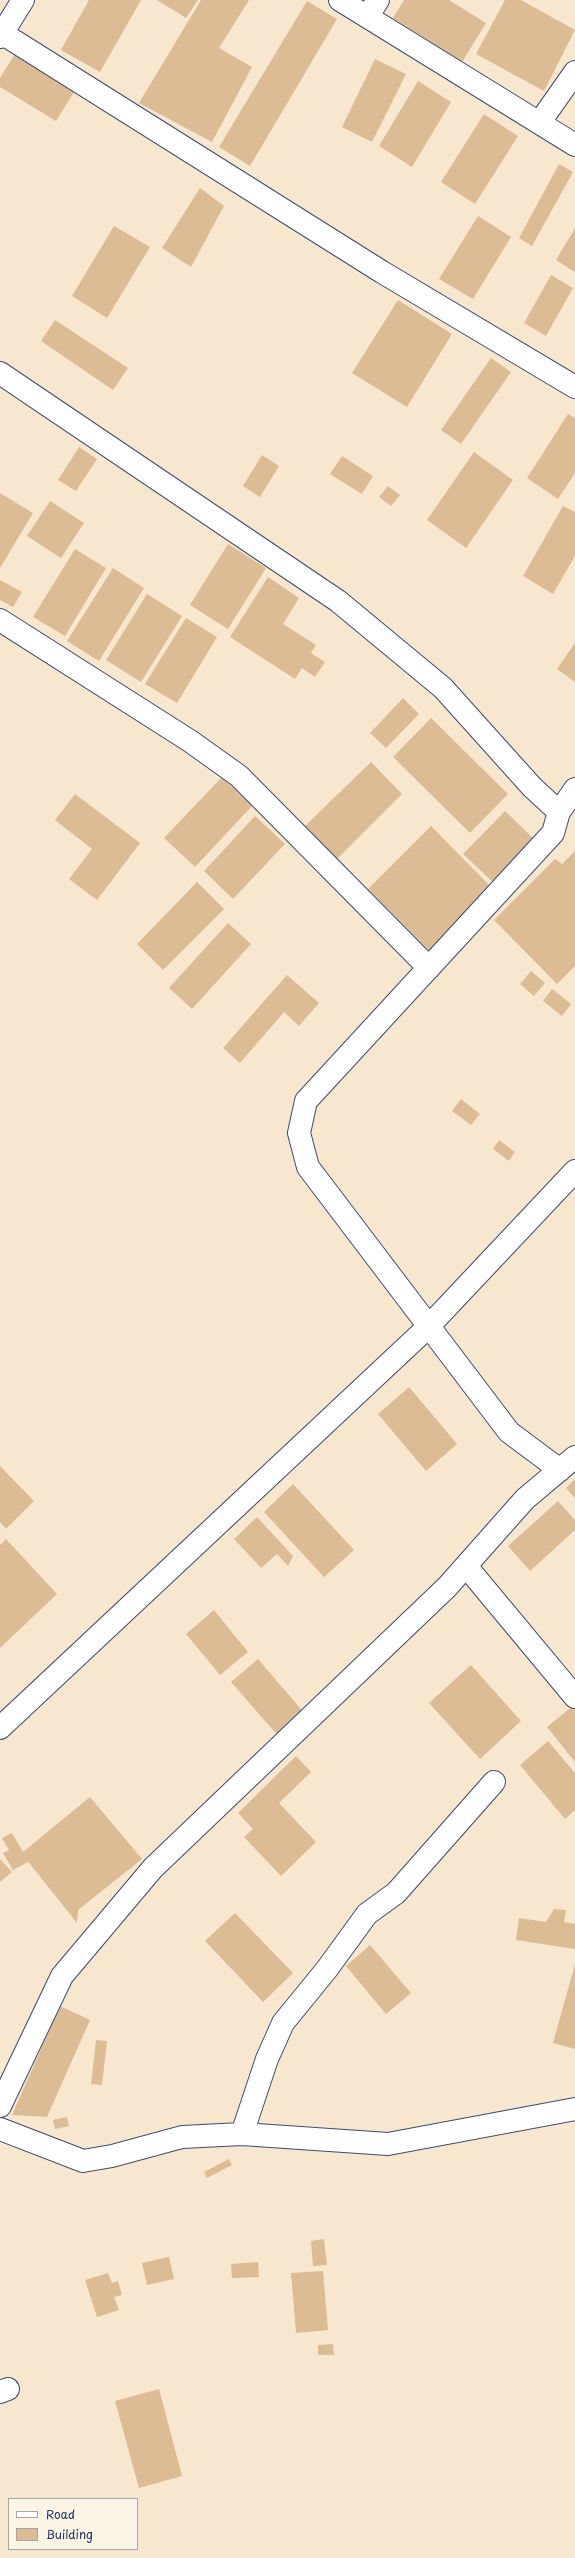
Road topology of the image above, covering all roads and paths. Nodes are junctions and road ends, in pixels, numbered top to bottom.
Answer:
1 (22, 0) edge
2 (340, 0) edge
3 (373, 8) edge
4 (1, 34) edge
5 (575, 72) edge
6 (540, 122) junction
7 (575, 145) edge
8 (0, 372) edge
9 (575, 386) edge
10 (0, 620) edge
11 (575, 789) edge
12 (559, 812) junction
13 (429, 968) junction
14 (575, 1171) edge
15 (428, 1327) junction
16 (567, 1464) edge
17 (466, 1566) junction
18 (575, 1697) edge
19 (0, 1728) edge
20 (494, 1782) dead end
21 (0, 2106) edge
22 (575, 2109) edge
23 (0, 2129) edge
24 (242, 2134) junction

1 - 4 street
2 - 3 street
3 - 6 street
4 - 9 street
5 - 6 street
6 - 7 street
8 - 12 street
10 - 13 street
11 - 12 street
12 - 13 street
13 - 15 street
14 - 15 street
15 - 16 street
15 - 19 street
16 - 17 street
17 - 18 street
17 - 21 street
20 - 24 street
22 - 24 street
23 - 24 street

